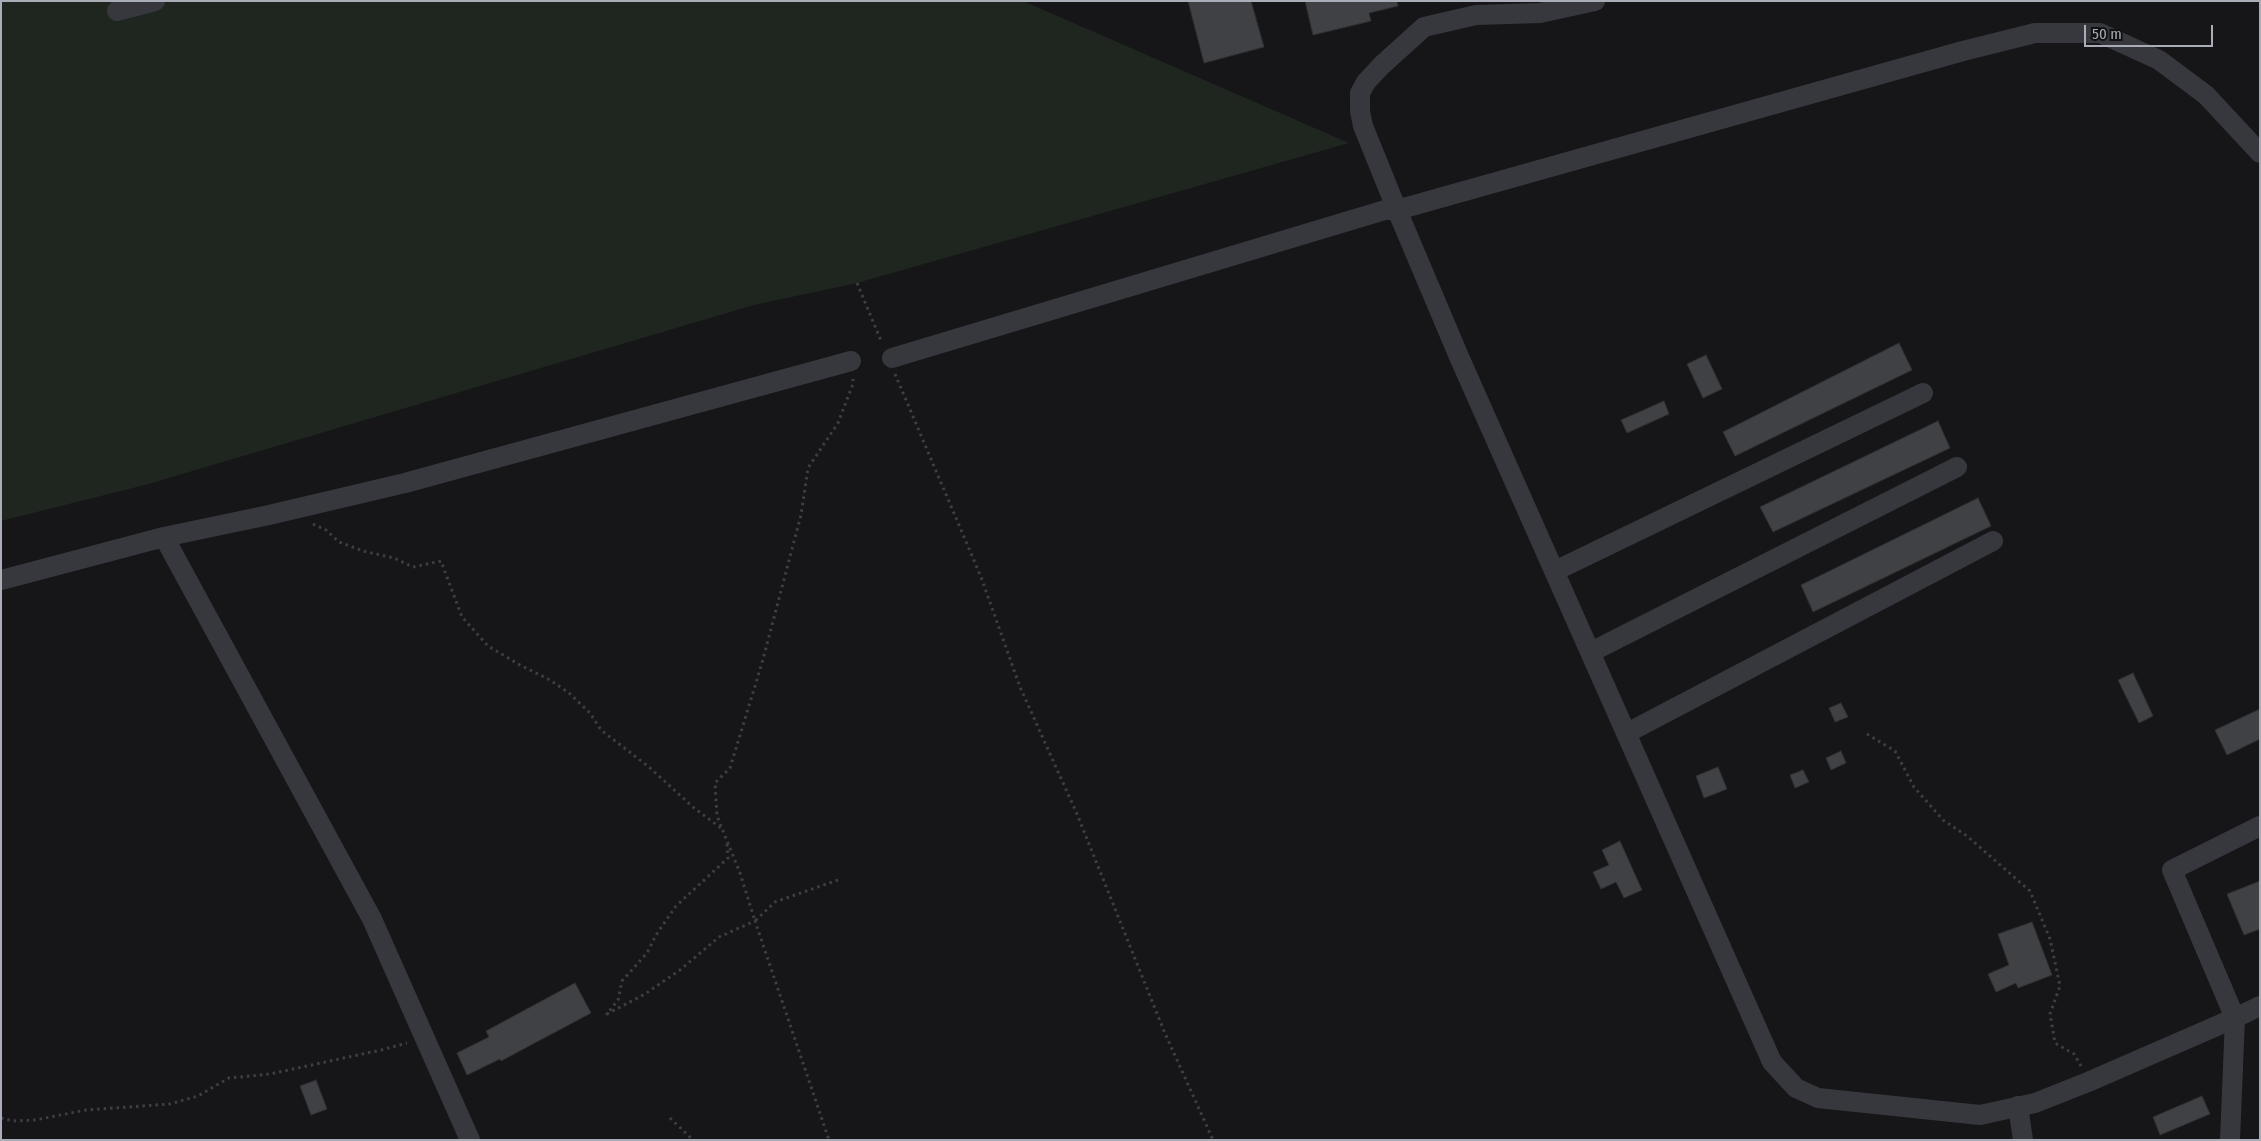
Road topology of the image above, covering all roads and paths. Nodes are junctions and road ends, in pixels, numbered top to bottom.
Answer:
1 (155, 1) edge
2 (1595, 1) edge
3 (117, 10) dead end
4 (2260, 154) edge
5 (1397, 210) junction
6 (857, 283) dead end
7 (889, 357) junction
8 (851, 361) joint
9 (1923, 393) dead end
10 (1957, 466) dead end
11 (301, 508) junction
12 (164, 537) junction
13 (1992, 541) dead end
14 (1555, 572) junction
15 (1, 580) edge
16 (1591, 652) junction
17 (1627, 733) junction
18 (1867, 734) dead end
19 (2260, 826) edge
20 (722, 829) junction
21 (726, 840) junction
22 (838, 880) dead end
23 (755, 921) junction
24 (2260, 1006) edge
25 (2235, 1018) junction
26 (424, 1038) junction
27 (2088, 1082) junction
28 (2018, 1106) junction
29 (1, 1118) edge
30 (670, 1118) dead end
31 (470, 1140) edge
32 (693, 1140) edge
33 (829, 1140) edge
34 (1213, 1140) edge
35 (2022, 1140) edge
36 (2230, 1140) edge

1 - 3 street
2 - 5 street
4 - 5 street
5 - 7 street
5 - 14 street
6 - 7 path
7 - 34 path
8 - 11 street
8 - 20 path
9 - 14 street
10 - 16 street
11 - 12 street
11 - 20 path
12 - 15 street
12 - 26 street
13 - 17 street
14 - 16 street
16 - 17 street
17 - 28 street
18 - 27 path
19 - 25 street
20 - 21 path
21 - 23 path
21 - 23 path
22 - 23 path
23 - 33 path
24 - 25 street
25 - 27 street
25 - 36 street
26 - 29 path
26 - 31 street
27 - 28 street
28 - 35 street
30 - 32 path

